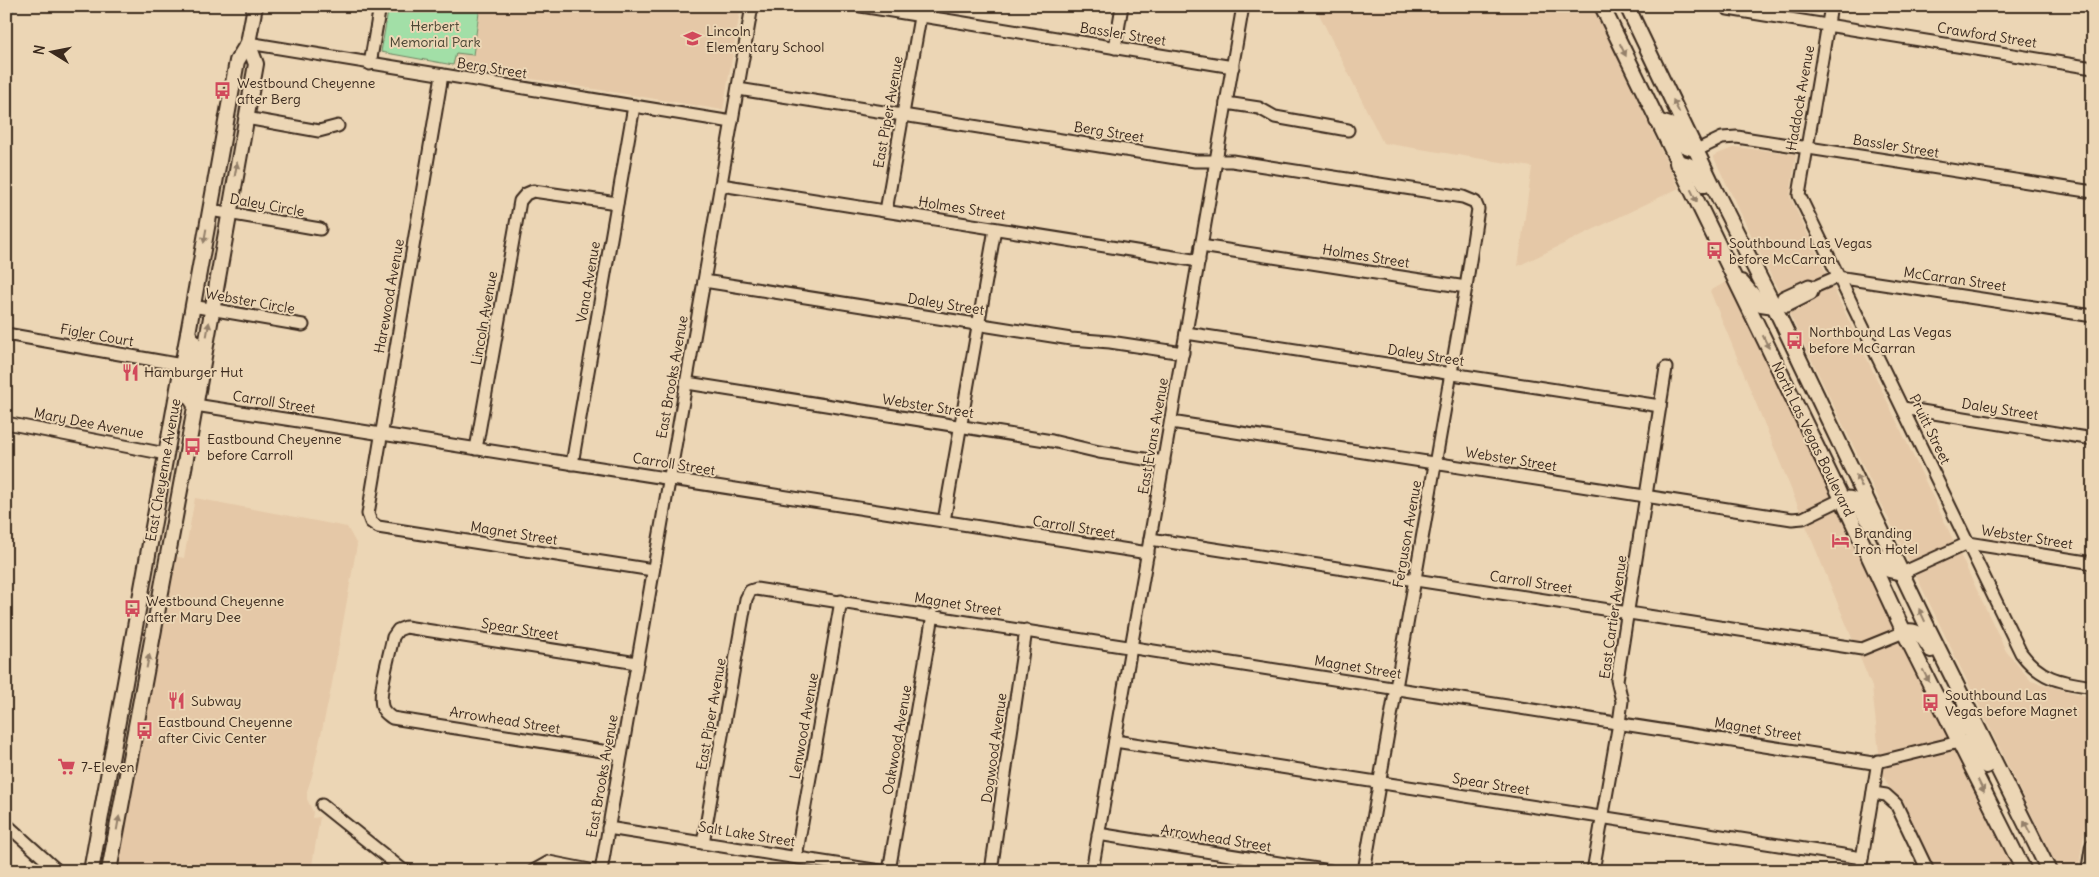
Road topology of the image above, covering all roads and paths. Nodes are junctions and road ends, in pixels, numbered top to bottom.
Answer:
1 (255, 6) edge
2 (380, 6) edge
3 (752, 6) edge
4 (861, 6) edge
5 (1122, 6) edge
6 (1243, 6) edge
7 (1602, 6) edge
8 (1627, 6) edge
9 (1831, 6) edge
10 (1728, 9) dead end
11 (920, 17) junction
12 (1828, 25) junction
13 (248, 43) junction
14 (1115, 48) junction
15 (370, 64) junction
16 (1233, 67) junction
17 (2093, 68) edge
18 (442, 75) junction
19 (738, 89) junction
20 (1226, 103) junction
21 (634, 106) junction
22 (903, 115) junction
23 (246, 118) junction
24 (1657, 121) junction
25 (732, 122) junction
26 (338, 126) dead end
27 (1348, 130) dead end
28 (1807, 148) junction
29 (1697, 150) junction
30 (1216, 161) junction
31 (1678, 163) junction
32 (721, 185) junction
33 (2093, 192) edge
34 (1799, 195) joint
35 (1718, 197) junction
36 (1475, 202) joint
37 (617, 203) junction
38 (210, 210) junction
39 (886, 211) junction
40 (228, 213) junction
41 (320, 229) dead end
42 (995, 229) junction
43 (1202, 246) junction
44 (1199, 261) junction
45 (1837, 277) junction
46 (1734, 278) junction
47 (704, 281) junction
48 (1466, 286) junction
49 (1778, 304) junction
50 (192, 306) junction
51 (212, 310) junction
52 (2093, 316) edge
53 (979, 324) junction
54 (303, 325) dead end
55 (188, 333) junction
56 (1186, 333) junction
57 (6, 334) edge
58 (1183, 354) junction
59 (182, 365) junction
60 (1666, 368) dead end
61 (1450, 374) junction
62 (687, 383) junction
63 (195, 405) junction
64 (1660, 406) junction
65 (1903, 408) junction
66 (1171, 422) junction
67 (6, 423) edge
68 (961, 426) junction
69 (381, 434) junction
70 (2093, 439) edge
71 (476, 449) junction
72 (166, 454) junction
73 (1164, 462) junction
74 (1435, 463) junction
75 (572, 464) junction
76 (669, 479) junction
77 (1646, 496) junction
78 (1842, 499) junction
79 (155, 517) junction
80 (371, 522) joint
81 (944, 522) junction
82 (173, 523) junction
83 (1880, 525) junction
84 (1150, 539) junction
85 (1968, 543) junction
86 (1865, 546) junction
87 (1148, 553) junction
88 (2093, 563) edge
89 (146, 569) junction
90 (164, 570) junction
91 (654, 570) junction
92 (1902, 573) junction
93 (1414, 579) junction
94 (750, 591) joint
95 (841, 601) junction
96 (1628, 612) junction
97 (156, 615) junction
98 (934, 615) junction
99 (1026, 630) junction
100 (1904, 632) junction
101 (1132, 646) junction
102 (132, 648) junction
103 (1943, 659) junction
104 (637, 663) junction
105 (2093, 687) edge
106 (1395, 688) junction
107 (1935, 694) junction
108 (122, 706) junction
109 (139, 709) junction
110 (384, 713) joint
111 (1619, 723) junction
112 (1982, 737) junction
113 (1115, 741) junction
114 (1959, 742) junction
115 (621, 754) junction
116 (1878, 761) junction
117 (128, 771) junction
118 (1379, 782) junction
119 (2008, 790) junction
120 (1873, 793) junction
121 (322, 805) dead end
122 (1602, 817) junction
123 (6, 824) edge
124 (608, 828) junction
125 (1098, 834) junction
126 (703, 843) junction
127 (2093, 846) edge
128 (796, 858) junction
129 (1862, 858) junction
130 (404, 870) edge
131 (58, 871) edge
132 (91, 871) edge
133 (109, 871) edge
134 (533, 871) edge
135 (595, 871) edge
136 (601, 871) edge
137 (880, 871) edge
138 (889, 871) edge
139 (991, 871) edge
140 (1092, 871) edge
141 (1330, 871) edge
142 (1364, 871) edge
143 (1593, 871) edge
144 (1860, 871) edge
145 (1928, 871) edge
146 (2024, 871) edge
147 (2049, 871) edge
148 (2089, 871) edge

1 - 13 main road, East Cheyenne Avenue
2 - 15 street
3 - 19 street, East Brooks Avenue
4 - 11 street, Bassler Street
5 - 14 street
6 - 16 street, East Evans Avenue
7 -> 24 main road, North Las Vegas Boulevard
29 -> 8 main road, North Las Vegas Boulevard
9 - 12 street, Haddock Avenue
10 - 12 street, Crawford Street
11 - 14 street, Bassler Street
11 - 22 street, East Piper Avenue
12 - 17 street, Crawford Street
12 - 28 street, Haddock Avenue
13 - 15 street, Berg Street
13 - 23 main road, East Cheyenne Avenue
13 - 38 main road, East Cheyenne Avenue
14 - 16 street, Bassler Street
15 - 18 street, Berg Street
16 - 20 street, East Evans Avenue
18 - 21 street, Berg Street
18 - 69 street, Harewood Avenue
19 - 22 street, Berg Street
19 - 25 street, East Brooks Avenue
20 - 27 street
20 - 30 street, East Evans Avenue
21 - 25 street, Berg Street
21 - 37 street, Vana Avenue
22 - 30 street, Berg Street
22 - 39 street, East Piper Avenue
23 - 26 street
40 -> 23 main road, East Cheyenne Avenue
24 - 29 main road
24 - 31 main road, North Las Vegas Boulevard
25 - 32 street, East Brooks Avenue
28 - 29 street, Bassler Street
28 - 33 street, Bassler Street
28 - 34 street, Haddock Avenue
29 - 35 main road, North Las Vegas Boulevard
30 - 36 street, Berg Street
30 - 43 street, East Evans Avenue
31 - 35 main road
31 -> 46 main road, North Las Vegas Boulevard
32 - 39 street, Holmes Street
32 - 47 street, East Brooks Avenue
34 - 45 street, Pruitt Street
35 - 49 main road, North Las Vegas Boulevard
36 - 48 street, Ferguson Avenue
37 - 71 street, Lincoln Avenue
37 - 75 street, Vana Avenue
38 - 40 street, Daley Circle
38 -> 50 main road, East Cheyenne Avenue
39 - 42 street, Holmes Street
40 - 41 street, Daley Circle
40 - 51 main road, East Cheyenne Avenue
42 - 44 street, Holmes Street
42 - 53 street
43 - 44 street, East Evans Avenue
43 - 48 street, Holmes Street
44 - 56 street, East Evans Avenue
45 - 49 street
45 - 52 street, McCarran Street
45 - 65 street, Pruitt Street
46 - 49 main road
46 -> 78 main road, North Las Vegas Boulevard
47 - 53 street, Daley Street
47 - 62 street, East Brooks Avenue
48 - 61 street, Ferguson Avenue
83 -> 49 main road, North Las Vegas Boulevard
50 - 51 street, Webster Circle
50 - 55 main road, East Cheyenne Avenue
51 - 54 street, Webster Circle
63 -> 51 main road, East Cheyenne Avenue
53 - 58 street, Daley Street
53 - 68 street
55 - 59 main road, East Cheyenne Avenue
55 - 63 main road
56 - 58 street, East Evans Avenue
56 - 61 street, Daley Street
57 - 59 street, Figler Court
58 - 66 street, East Evans Avenue
59 - 72 main road, East Cheyenne Avenue
60 - 64 street, East Cartier Avenue
61 - 64 street, Daley Street
61 - 74 street, Ferguson Avenue
62 - 68 street, Webster Street
62 - 76 street, East Brooks Avenue
63 - 69 street, Carroll Street
63 - 82 main road, East Cheyenne Avenue
64 - 77 street, East Cartier Avenue
65 - 70 street, Daley Street
65 - 85 street, Pruitt Street
66 - 73 street, East Evans Avenue
66 - 74 street, Webster Street
67 - 72 street, Mary Dee Avenue
68 - 73 street, Webster Street
68 - 81 street
69 - 71 street, Carroll Street
69 - 80 street, Harewood Avenue
71 - 75 street, Carroll Street
72 - 79 main road, East Cheyenne Avenue
72 - 82 main road
73 - 84 street, East Evans Avenue
74 - 77 street, Webster Street
74 - 93 street, Ferguson Avenue
75 - 76 street, Carroll Street
76 - 81 street, Carroll Street
76 - 91 street, East Brooks Avenue
77 - 78 street, Webster Street
77 - 96 street, East Cartier Avenue
78 - 83 main road
78 - 86 main road, North Las Vegas Boulevard
79 - 89 main road, East Cheyenne Avenue
79 - 90 main road
80 - 91 street, Magnet Street
81 - 87 street, Carroll Street
82 - 90 main road, East Cheyenne Avenue
83 - 92 main road, North Las Vegas Boulevard
84 - 87 street, East Evans Avenue
84 - 93 street, Carroll Street
85 - 88 street, Webster Street
85 - 92 street, Webster Street
85 - 105 street, Pruitt Street
86 - 92 main road
86 - 100 main road, North Las Vegas Boulevard
87 - 101 street, East Evans Avenue
89 - 97 main road
89 - 102 main road, East Cheyenne Avenue
90 - 97 main road, East Cheyenne Avenue
91 - 104 street, East Brooks Avenue
103 -> 92 main road, North Las Vegas Boulevard
93 - 96 street, Carroll Street
93 - 106 street, Ferguson Avenue
94 - 95 street, Magnet Street
94 - 126 street, East Piper Avenue
95 - 98 street, Magnet Street
95 - 128 street, Lenwood Avenue
96 - 100 street, Carroll Street
96 - 111 street, East Cartier Avenue
109 -> 97 main road, East Cheyenne Avenue
98 - 99 street, Magnet Street
98 - 138 street, Oakwood Avenue
99 - 101 street, Magnet Street
99 - 139 street, Dogwood Avenue
100 - 103 main road
100 -> 107 main road, North Las Vegas Boulevard
101 - 106 street, Magnet Street
101 - 113 street, East Evans Avenue
102 - 108 main road, East Cheyenne Avenue
102 - 109 main road
103 - 112 main road, North Las Vegas Boulevard
104 - 110 street, Spear Street
104 - 115 street, East Brooks Avenue
106 - 111 street, Magnet Street
106 - 118 street, Ferguson Avenue
107 - 112 main road
107 - 114 main road, North Las Vegas Boulevard
108 - 117 main road
108 - 132 main road, East Cheyenne Avenue
109 - 117 main road, East Cheyenne Avenue
110 - 115 street, Arrowhead Street
111 - 116 street, Magnet Street
111 - 122 street, East Cartier Avenue
112 - 119 main road, North Las Vegas Boulevard
113 - 118 street, Spear Street
113 - 125 street, East Evans Avenue
114 - 116 street, Magnet Street
114 - 119 main road
114 -> 146 main road, North Las Vegas Boulevard
115 - 124 street, East Brooks Avenue
116 - 120 street
133 -> 117 main road, East Cheyenne Avenue
118 - 122 street, Spear Street
118 - 142 street, Ferguson Avenue
147 -> 119 main road, North Las Vegas Boulevard
120 - 129 street
120 - 145 street
121 - 130 street
122 - 129 street, Spear Street
122 - 143 street, East Cartier Avenue
123 - 131 street
124 - 126 street, Salt Lake Street
124 - 136 street, East Brooks Avenue
125 - 140 street, East Evans Avenue
125 - 141 street, Arrowhead Street
126 - 128 street, Salt Lake Street
127 - 148 main road
128 - 137 street, Salt Lake Street
129 - 144 street
134 - 135 street

